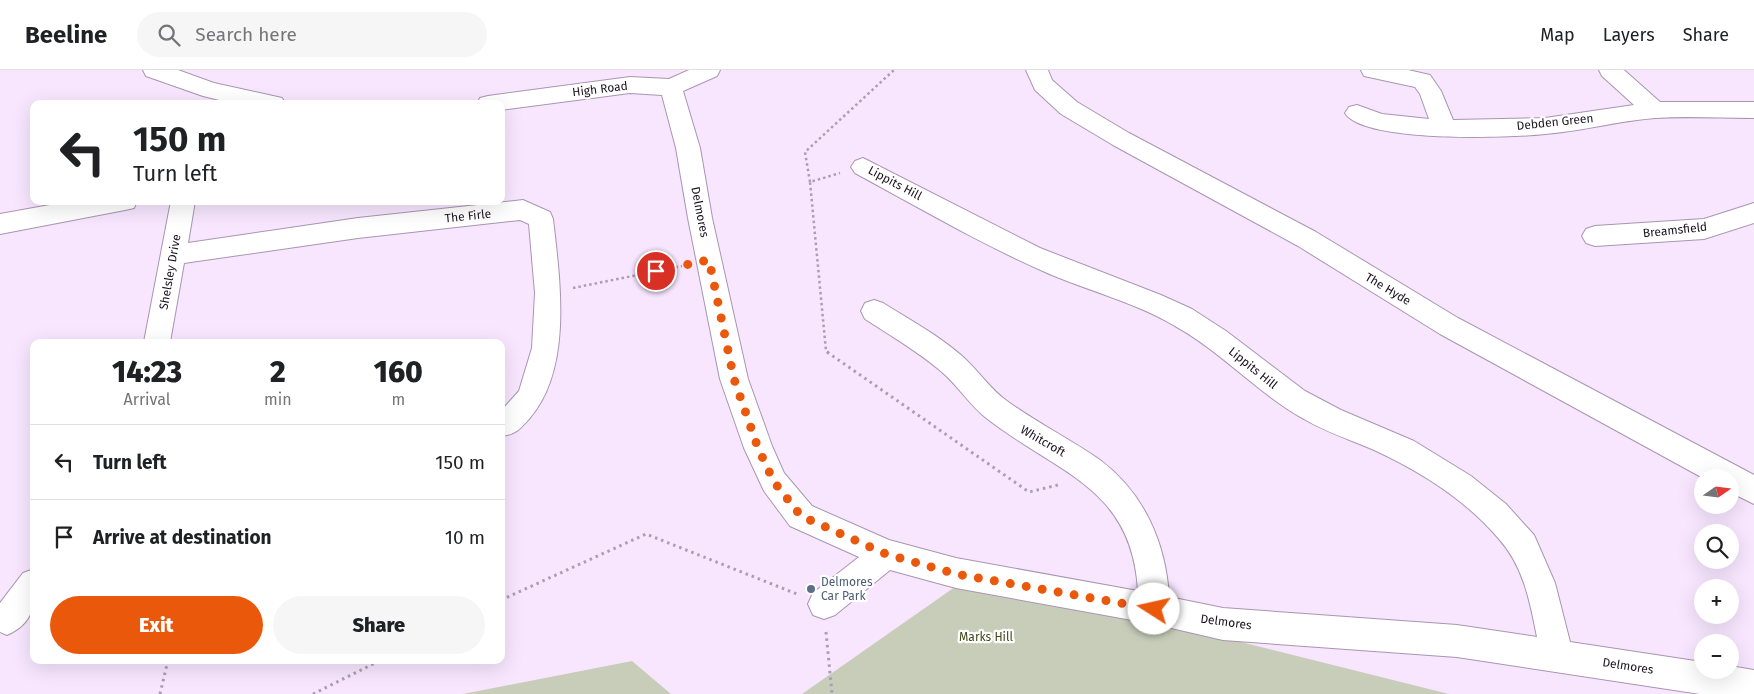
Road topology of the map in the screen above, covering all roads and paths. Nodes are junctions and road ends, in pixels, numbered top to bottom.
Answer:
1 (154, 70) edge
2 (709, 70) edge
3 (894, 70) edge
4 (1037, 70) edge
5 (1372, 70) edge
6 (1610, 70) edge
7 (1426, 78) edge
8 (671, 88) junction
9 (236, 100) edge
10 (505, 102) edge
11 (1655, 110) junction
12 (1754, 110) edge
13 (1357, 113) dead end
14 (1445, 129) junction
15 (863, 167) dead end
16 (810, 182) dead end
17 (103, 205) edge
18 (182, 205) edge
19 (1754, 213) edge
20 (0, 224) edge
21 (1595, 236) dead end
22 (173, 255) junction
23 (709, 260) junction
24 (548, 293) junction
25 (874, 311) dead end
26 (158, 339) edge
27 (505, 423) edge
28 (1754, 490) edge
29 (886, 554) junction
30 (30, 589) edge
31 (505, 598) edge
32 (824, 604) junction
33 (1154, 609) junction
34 (7, 619) dead end
35 (1557, 654) junction
36 (167, 664) edge
37 (373, 664) edge
38 (1754, 686) edge
39 (160, 694) edge
40 (313, 694) edge
41 (832, 694) edge

1 - 9 street
2 - 8 street
3 - 16 path
4 - 28 street, The Hyde
5 - 7 street
6 - 11 street
7 - 14 street
8 - 10 street, High Road
8 - 23 street, Delmores
11 - 12 street, Debden Green
11 - 14 street, Debden Green
13 - 14 street, Debden Green
15 - 35 street, Lippits Hill
17 - 20 street
18 - 22 street, Shelsley Drive
19 - 21 street, Breamsfield
22 - 24 street, The Firle
22 - 26 street, Shelsley Drive
23 - 24 path
23 - 29 street, Delmores
24 - 27 street, The Firle
25 - 33 street, Whitcroft
29 - 32 street
29 - 33 street, Delmores
30 - 34 street
31 - 32 path
32 - 41 path
33 - 35 street, Delmores
35 - 38 street, Delmores
36 - 39 path
37 - 40 path

